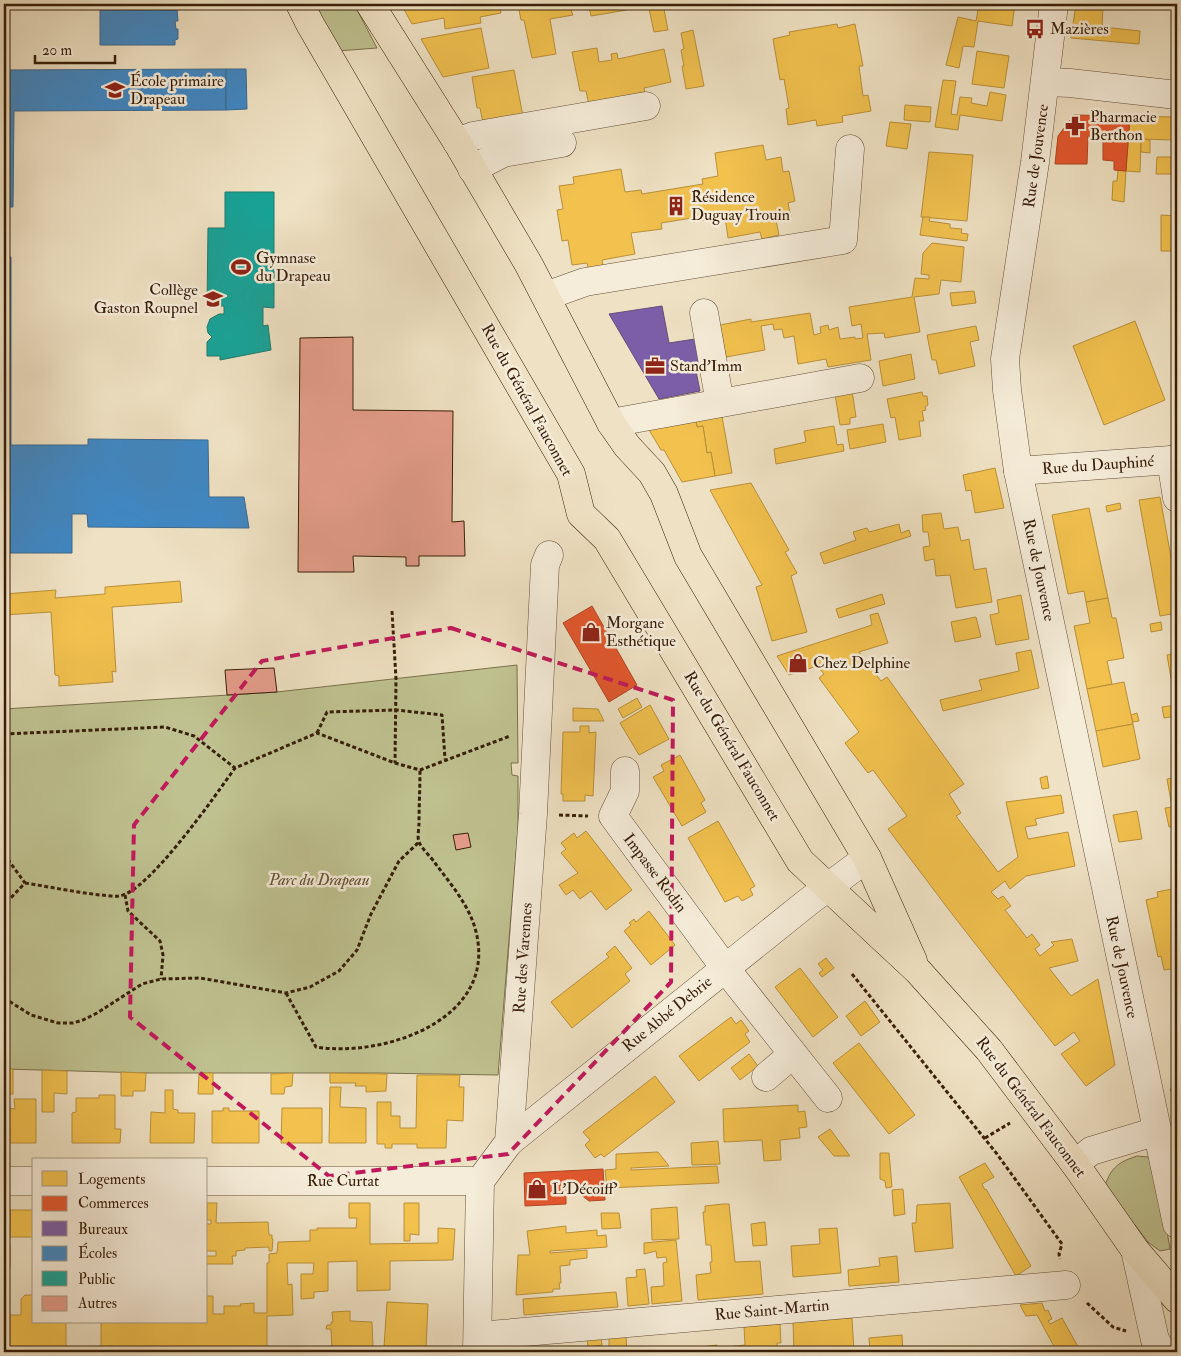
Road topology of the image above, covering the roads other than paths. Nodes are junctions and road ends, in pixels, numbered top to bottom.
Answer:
1 (300, 4) edge
2 (370, 4) edge
3 (1054, 4) edge
4 (1046, 82) junction
5 (1177, 96) edge
6 (646, 106) dead end
7 (457, 142) junction
8 (562, 143) dead end
9 (850, 149) dead end
10 (472, 169) junction
11 (546, 296) junction
12 (704, 313) dead end
13 (860, 378) dead end
14 (720, 403) junction
15 (610, 423) junction
16 (1174, 461) edge
17 (1018, 471) junction
18 (1177, 498) edge
19 (549, 555) dead end
20 (625, 771) dead end
21 (867, 858) junction
22 (827, 888) junction
23 (725, 968) junction
24 (918, 972) junction
25 (793, 1054) junction
26 (766, 1077) dead end
27 (828, 1098) dead end
28 (1157, 1131) junction
29 (509, 1142) junction
30 (1075, 1164) junction
31 (1177, 1177) edge
32 (480, 1180) junction
33 (4, 1181) edge
34 (32, 1181) edge
35 (208, 1181) edge
36 (1177, 1224) edge
37 (1135, 1250) junction
38 (1066, 1285) road end
39 (1177, 1300) edge
40 (477, 1344) edge
41 (1159, 1346) edge

1 - 22 main road, Rue du Général Fauconnet
2 - 7 main road, Rue du Général Fauconnet
3 - 4 street, Rue de Jouvence
4 - 5 street
4 - 17 street, Rue de Jouvence
6 - 7 street
7 - 10 main road, Rue du Général Fauconnet
8 - 10 street
9 - 11 street
10 - 11 main road, Rue du Général Fauconnet
11 - 15 main road, Rue du Général Fauconnet
12 - 14 street
13 - 14 street
14 - 15 street
15 - 21 main road, Rue du Général Fauconnet
16 - 17 street, Rue du Dauphiné
16 - 18 street
17 - 28 street, Rue de Jouvence
19 - 29 street, Rue des Varennes
20 - 23 street, Impasse Rodin
21 - 22 street
21 - 24 main road, Rue du Général Fauconnet
22 - 23 street, Rue Abbé Debrie
22 - 24 main road, Rue du Général Fauconnet
23 - 25 street, Impasse Rodin
23 - 29 street, Rue Abbé Debrie
24 - 30 main road, Rue du Général Fauconnet
25 - 26 street
25 - 27 street, Impasse Rodin
28 - 30 street
28 - 31 street, Rue de Jouvence
28 - 36 street, Rue de Jouvence
29 - 32 street
30 - 37 main road, Rue du Général Fauconnet
32 - 35 street, Rue Curtat
32 - 40 street
33 - 34 street
37 - 39 main road, Rue du Général Fauconnet
37 - 41 street, Rue du Général Fauconnet
38 - 40 street, Rue Saint-Martin

